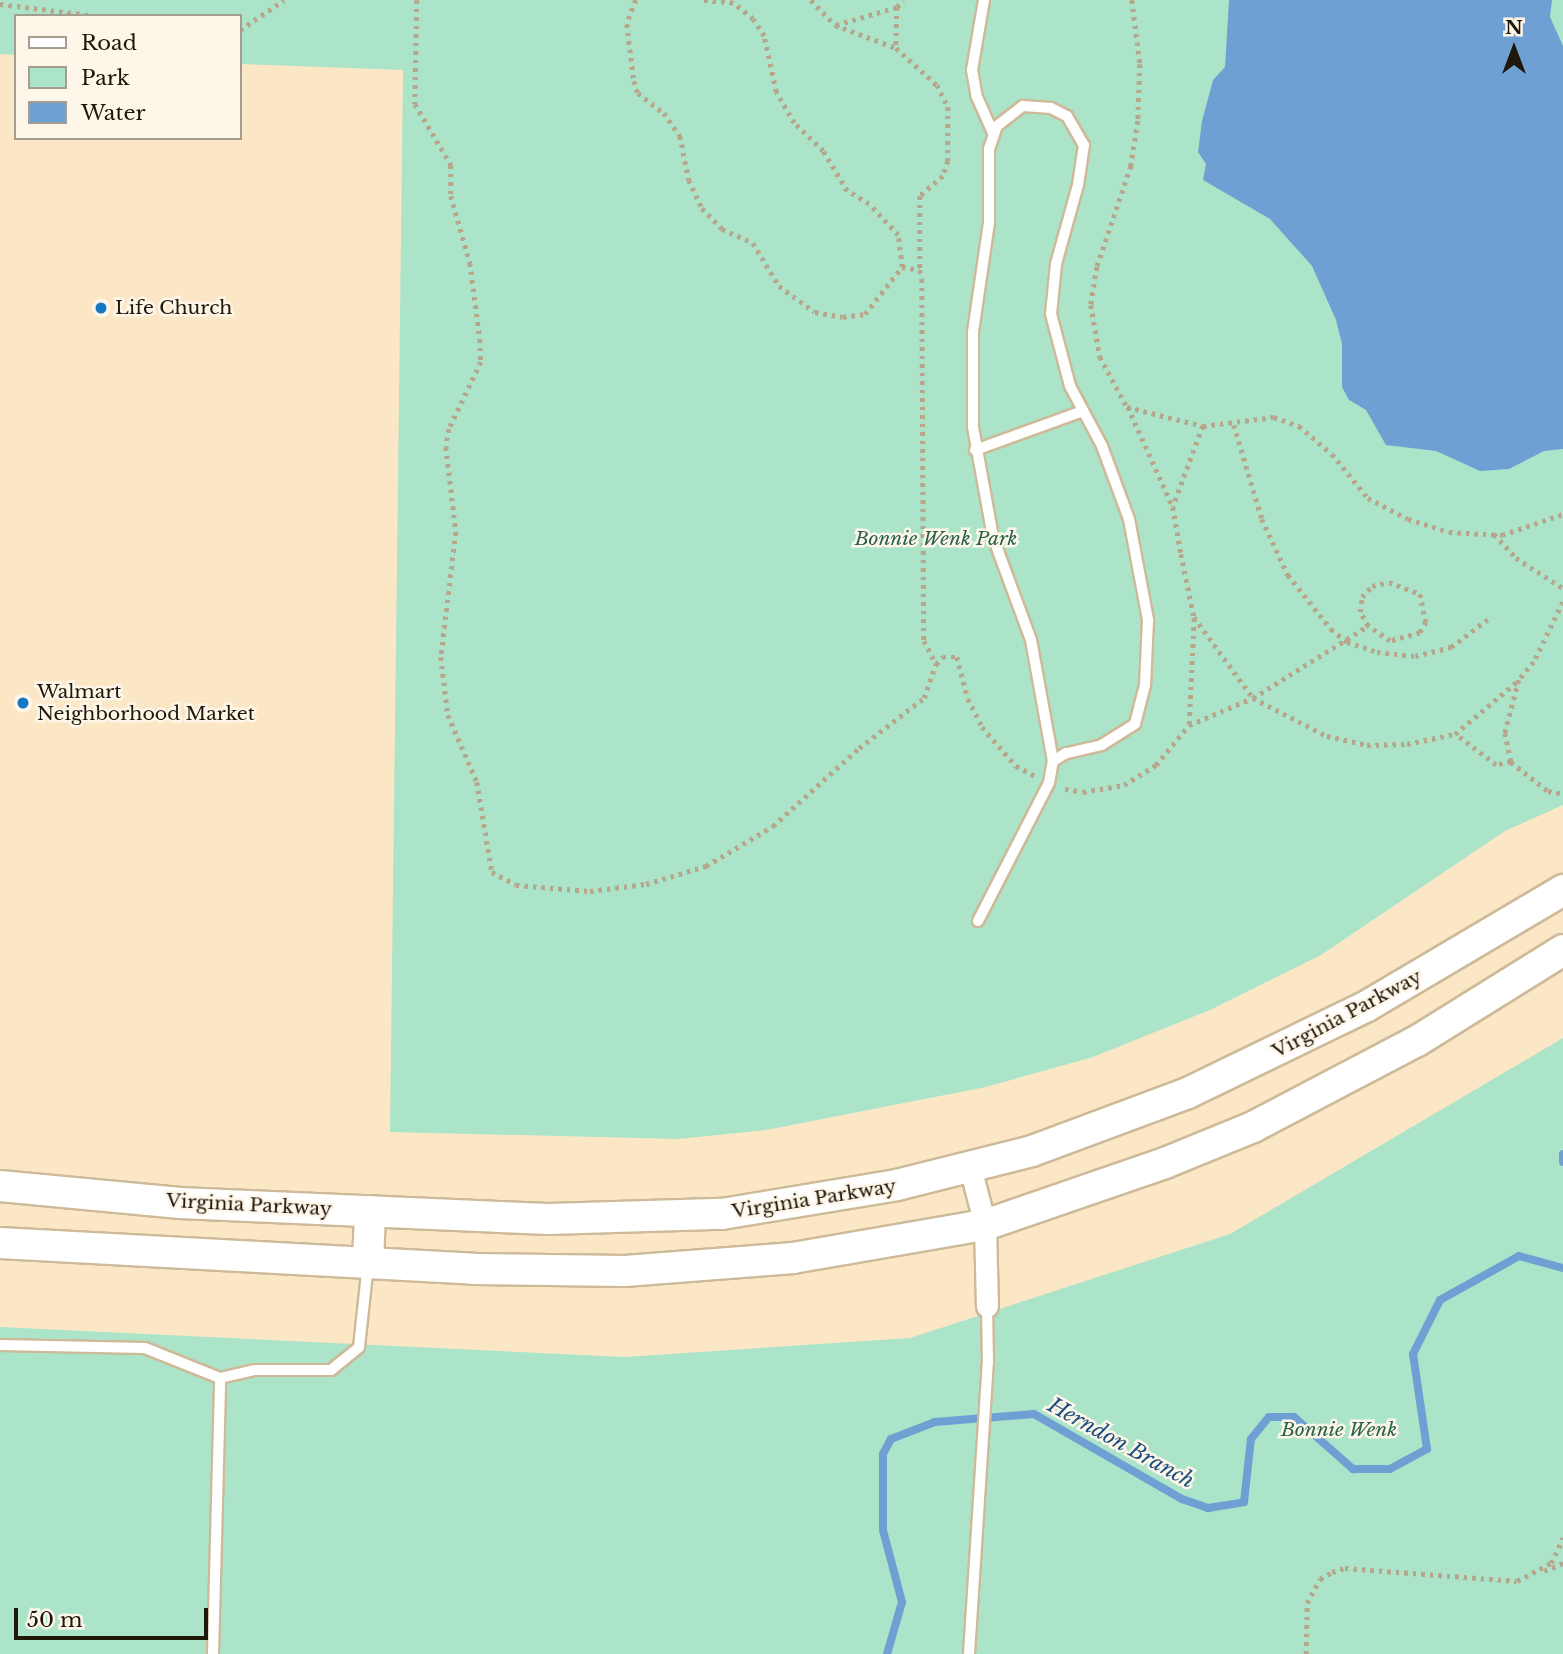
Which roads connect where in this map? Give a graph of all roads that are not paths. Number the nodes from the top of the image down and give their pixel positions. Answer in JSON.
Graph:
{"nodes":[{"id":1,"x":984,"y":0,"type":"edge"},
{"id":2,"x":993,"y":133,"type":"junction"},
{"id":3,"x":1080,"y":412,"type":"junction"},
{"id":4,"x":975,"y":450,"type":"junction"},
{"id":5,"x":1053,"y":761,"type":"junction"},
{"id":6,"x":1563,"y":890,"type":"edge"},
{"id":7,"x":978,"y":921,"type":"dead end"},
{"id":8,"x":1563,"y":950,"type":"edge"},
{"id":9,"x":970,"y":1167,"type":"junction"},
{"id":10,"x":0,"y":1186,"type":"edge"},
{"id":11,"x":370,"y":1211,"type":"junction"},
{"id":12,"x":985,"y":1226,"type":"junction"},
{"id":13,"x":0,"y":1243,"type":"edge"},
{"id":14,"x":368,"y":1264,"type":"junction"},
{"id":15,"x":987,"y":1306,"type":"joint"},
{"id":16,"x":0,"y":1345,"type":"edge"},
{"id":17,"x":220,"y":1378,"type":"junction"},
{"id":18,"x":213,"y":1654,"type":"edge"},
{"id":19,"x":969,"y":1654,"type":"edge"}],
"edges":[{"from":1,"to":2,"type":"lane"},
{"from":2,"to":3,"type":"lane"},
{"from":2,"to":4,"type":"lane"},
{"from":3,"to":4,"type":"lane"},
{"from":3,"to":5,"type":"lane"},
{"from":4,"to":5,"type":"lane"},
{"from":5,"to":7,"type":"lane"},
{"from":6,"to":9,"type":"main road","name":"Virginia Parkway"},
{"from":8,"to":12,"type":"main road"},
{"from":9,"to":11,"type":"main road","name":"Virginia Parkway"},
{"from":9,"to":12,"type":"street"},
{"from":10,"to":11,"type":"main road","name":"Virginia Parkway"},
{"from":11,"to":14,"type":"main road"},
{"from":12,"to":14,"type":"main road"},
{"from":12,"to":15,"type":"street"},
{"from":13,"to":14,"type":"main road"},
{"from":14,"to":17,"type":"lane"},
{"from":15,"to":19,"type":"lane"},
{"from":16,"to":17,"type":"lane"},
{"from":17,"to":18,"type":"lane"}]}
